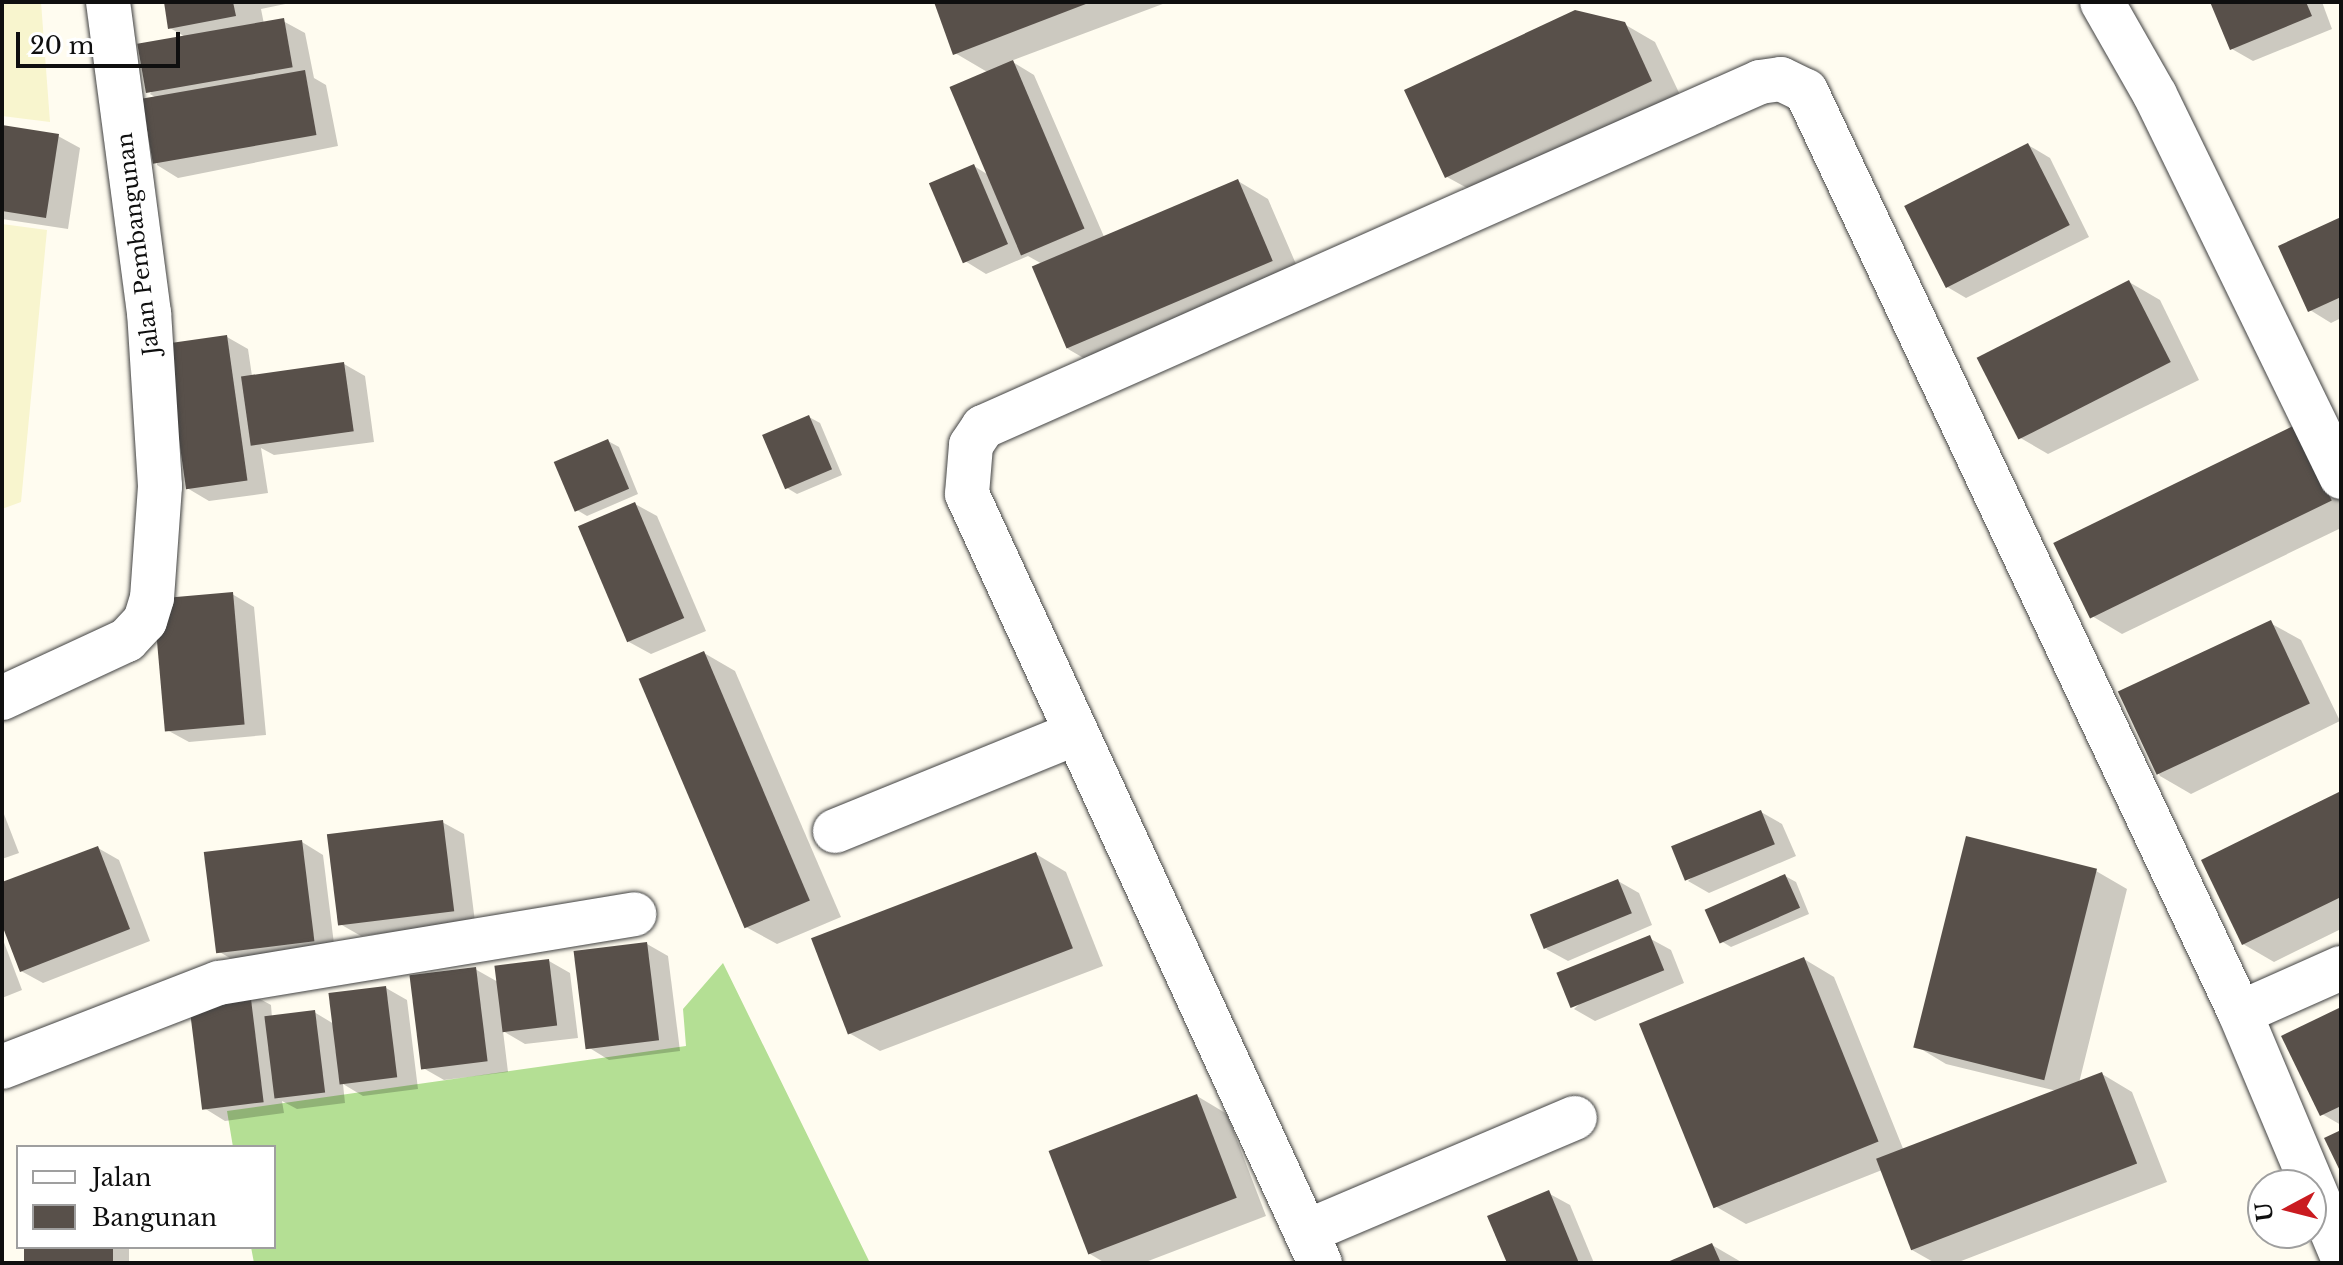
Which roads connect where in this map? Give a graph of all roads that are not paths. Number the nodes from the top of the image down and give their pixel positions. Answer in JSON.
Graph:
{"nodes":[{"id":1,"x":108,"y":2,"type":"edge"},
{"id":2,"x":2102,"y":2,"type":"edge"},
{"id":3,"x":2341,"y":477,"type":"edge"},
{"id":4,"x":2,"y":698,"type":"edge"},
{"id":5,"x":1076,"y":733,"type":"junction"},
{"id":6,"x":835,"y":831,"type":"dead end"},
{"id":7,"x":634,"y":914,"type":"dead end"},
{"id":8,"x":2341,"y":968,"type":"edge"},
{"id":9,"x":2240,"y":1013,"type":"junction"},
{"id":10,"x":2,"y":1067,"type":"edge"},
{"id":11,"x":1575,"y":1118,"type":"dead end"},
{"id":12,"x":1313,"y":1248,"type":"edge"},
{"id":13,"x":2341,"y":1253,"type":"edge"},
{"id":14,"x":2341,"y":1260,"type":"edge"},
{"id":15,"x":2334,"y":1263,"type":"edge"}],
"edges":[{"from":1,"to":4,"type":"street","name":"Jalan Pembangunan"},
{"from":2,"to":3,"type":"street"},
{"from":5,"to":6,"type":"street"},
{"from":5,"to":9,"type":"street"},
{"from":5,"to":12,"type":"street"},
{"from":7,"to":10,"type":"street"},
{"from":8,"to":9,"type":"street"},
{"from":9,"to":13,"type":"street"},
{"from":11,"to":12,"type":"street"},
{"from":14,"to":15,"type":"street"}]}
